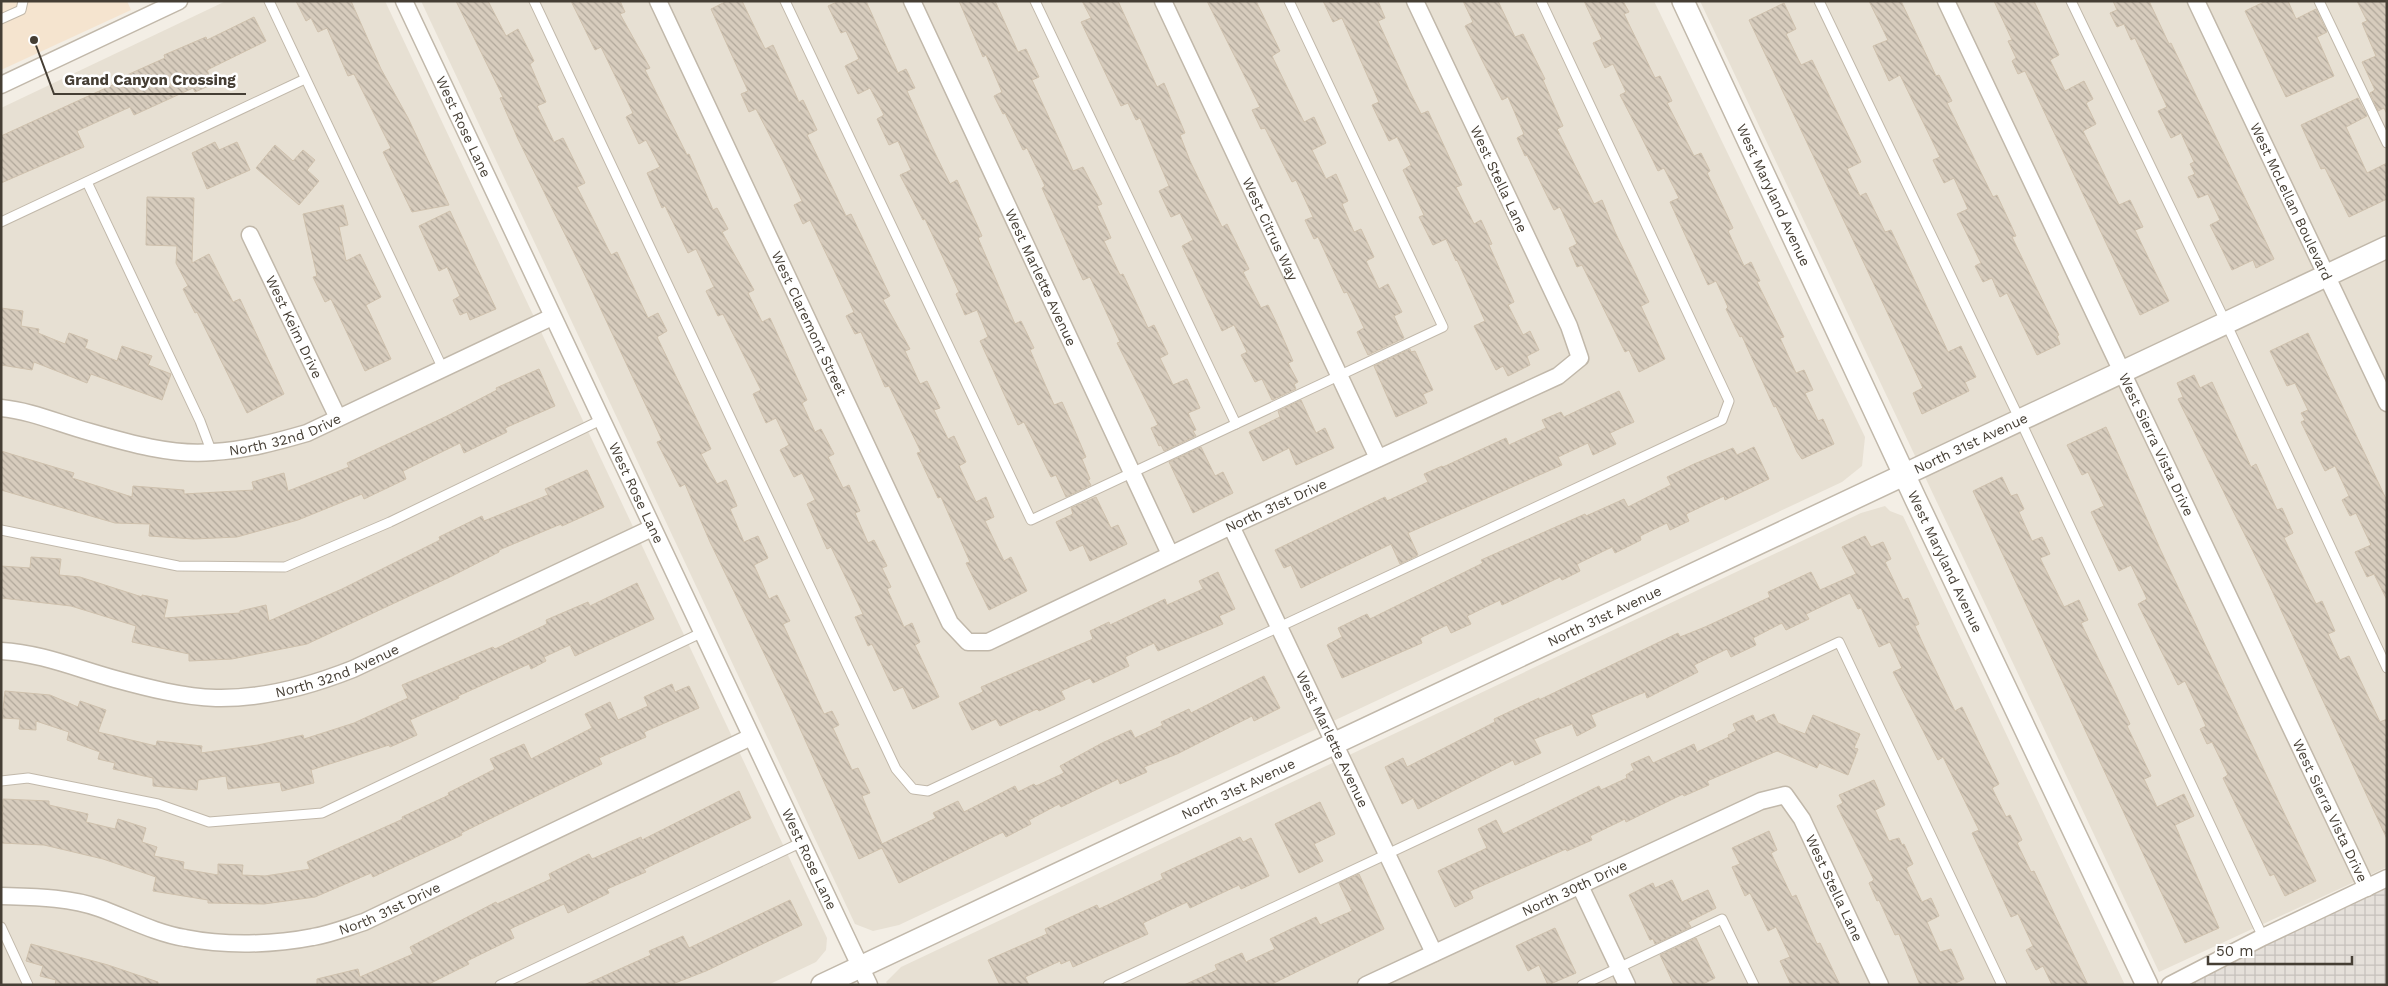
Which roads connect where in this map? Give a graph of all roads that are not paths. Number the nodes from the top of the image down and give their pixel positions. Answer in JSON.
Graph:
{"nodes":[{"id":1,"x":24,"y":1,"type":"edge"},
{"id":2,"x":178,"y":1,"type":"edge"},
{"id":3,"x":269,"y":1,"type":"edge"},
{"id":4,"x":404,"y":1,"type":"edge"},
{"id":5,"x":534,"y":1,"type":"edge"},
{"id":6,"x":658,"y":1,"type":"edge"},
{"id":7,"x":785,"y":1,"type":"edge"},
{"id":8,"x":912,"y":1,"type":"edge"},
{"id":9,"x":1035,"y":1,"type":"edge"},
{"id":10,"x":1163,"y":1,"type":"edge"},
{"id":11,"x":1289,"y":1,"type":"edge"},
{"id":12,"x":1415,"y":1,"type":"edge"},
{"id":13,"x":1541,"y":1,"type":"edge"},
{"id":14,"x":1683,"y":1,"type":"edge"},
{"id":15,"x":1819,"y":1,"type":"edge"},
{"id":16,"x":1946,"y":1,"type":"edge"},
{"id":17,"x":2070,"y":1,"type":"edge"},
{"id":18,"x":2196,"y":1,"type":"edge"},
{"id":19,"x":2320,"y":1,"type":"edge"},
{"id":20,"x":1,"y":20,"type":"edge"},
{"id":21,"x":305,"y":79,"type":"junction"},
{"id":22,"x":1,"y":85,"type":"edge"},
{"id":23,"x":2387,"y":143,"type":"edge"},
{"id":24,"x":87,"y":182,"type":"junction"},
{"id":25,"x":1,"y":222,"type":"edge"},
{"id":26,"x":250,"y":235,"type":"dead end"},
{"id":27,"x":2387,"y":247,"type":"edge"},
{"id":28,"x":2327,"y":276,"type":"junction"},
{"id":29,"x":552,"y":317,"type":"junction"},
{"id":30,"x":2226,"y":323,"type":"junction"},
{"id":31,"x":1580,"y":358,"type":"joint"},
{"id":32,"x":442,"y":369,"type":"junction"},
{"id":33,"x":2122,"y":372,"type":"junction"},
{"id":34,"x":1340,"y":376,"type":"junction"},
{"id":35,"x":2387,"y":403,"type":"edge"},
{"id":36,"x":1,"y":408,"type":"edge"},
{"id":37,"x":338,"y":418,"type":"junction"},
{"id":38,"x":601,"y":420,"type":"junction"},
{"id":39,"x":2020,"y":420,"type":"junction"},
{"id":40,"x":1236,"y":424,"type":"junction"},
{"id":41,"x":212,"y":453,"type":"junction"},
{"id":42,"x":1378,"y":458,"type":"junction"},
{"id":43,"x":1132,"y":474,"type":"junction"},
{"id":44,"x":1905,"y":474,"type":"junction"},
{"id":45,"x":1231,"y":526,"type":"junction"},
{"id":46,"x":652,"y":528,"type":"junction"},
{"id":47,"x":1,"y":530,"type":"edge"},
{"id":48,"x":1170,"y":554,"type":"junction"},
{"id":49,"x":1279,"y":627,"type":"junction"},
{"id":50,"x":702,"y":634,"type":"junction"},
{"id":51,"x":968,"y":642,"type":"joint"},
{"id":52,"x":1,"y":651,"type":"edge"},
{"id":53,"x":2387,"y":668,"type":"edge"},
{"id":54,"x":751,"y":737,"type":"junction"},
{"id":55,"x":1334,"y":743,"type":"junction"},
{"id":56,"x":1,"y":781,"type":"edge"},
{"id":57,"x":1784,"y":795,"type":"joint"},
{"id":58,"x":800,"y":843,"type":"junction"},
{"id":59,"x":1387,"y":854,"type":"junction"},
{"id":60,"x":2387,"y":878,"type":"edge"},
{"id":61,"x":1580,"y":886,"type":"junction"},
{"id":62,"x":2367,"y":888,"type":"junction"},
{"id":63,"x":1,"y":896,"type":"edge"},
{"id":64,"x":1,"y":927,"type":"edge"},
{"id":65,"x":2263,"y":937,"type":"junction"},
{"id":66,"x":1434,"y":953,"type":"junction"},
{"id":67,"x":1619,"y":968,"type":"junction"},
{"id":68,"x":865,"y":976,"type":"edge"},
{"id":69,"x":1374,"y":983,"type":"edge"},
{"id":70,"x":28,"y":985,"type":"edge"},
{"id":71,"x":500,"y":985,"type":"edge"},
{"id":72,"x":822,"y":985,"type":"edge"},
{"id":73,"x":1108,"y":985,"type":"edge"},
{"id":74,"x":1582,"y":985,"type":"edge"},
{"id":75,"x":1627,"y":985,"type":"edge"},
{"id":76,"x":1754,"y":985,"type":"edge"},
{"id":77,"x":1880,"y":985,"type":"edge"},
{"id":78,"x":2002,"y":985,"type":"edge"},
{"id":79,"x":2148,"y":985,"type":"edge"},
{"id":80,"x":2170,"y":985,"type":"edge"}],
"edges":[{"from":1,"to":20,"type":"lane"},
{"from":2,"to":22,"type":"street"},
{"from":3,"to":21,"type":"lane"},
{"from":4,"to":29,"type":"street","name":"West Rose Lane"},
{"from":5,"to":49,"type":"lane"},
{"from":6,"to":51,"type":"street","name":"West Claremont Street"},
{"from":7,"to":43,"type":"lane"},
{"from":8,"to":43,"type":"street","name":"West Marlette Avenue"},
{"from":9,"to":40,"type":"lane"},
{"from":10,"to":34,"type":"street","name":"West Citrus Way"},
{"from":11,"to":34,"type":"lane"},
{"from":12,"to":31,"type":"street","name":"West Stella Lane"},
{"from":13,"to":49,"type":"lane"},
{"from":14,"to":44,"type":"street","name":"West Maryland Avenue"},
{"from":15,"to":39,"type":"lane"},
{"from":16,"to":33,"type":"street","name":"West Sierra Vista Drive"},
{"from":17,"to":30,"type":"lane"},
{"from":18,"to":28,"type":"street","name":"West McLellan Boulevard"},
{"from":19,"to":23,"type":"lane"},
{"from":21,"to":24,"type":"lane"},
{"from":21,"to":32,"type":"lane"},
{"from":24,"to":25,"type":"lane"},
{"from":24,"to":41,"type":"lane"},
{"from":26,"to":37,"type":"street","name":"West Keim Drive"},
{"from":27,"to":28,"type":"street","name":"North 31st Avenue"},
{"from":28,"to":30,"type":"street","name":"North 31st Avenue"},
{"from":28,"to":35,"type":"street","name":"West McLellan Boulevard"},
{"from":29,"to":32,"type":"street","name":"North 32nd Drive"},
{"from":29,"to":38,"type":"street","name":"West Rose Lane"},
{"from":30,"to":33,"type":"street","name":"North 31st Avenue"},
{"from":30,"to":53,"type":"lane"},
{"from":31,"to":42,"type":"street","name":"North 31st Drive"},
{"from":32,"to":37,"type":"street","name":"North 32nd Drive"},
{"from":33,"to":39,"type":"street","name":"North 31st Avenue"},
{"from":33,"to":62,"type":"street","name":"West Sierra Vista Drive"},
{"from":34,"to":40,"type":"lane"},
{"from":34,"to":42,"type":"street","name":"West Citrus Way"},
{"from":36,"to":41,"type":"street","name":"North 32nd Drive"},
{"from":37,"to":41,"type":"street","name":"North 32nd Drive"},
{"from":38,"to":46,"type":"street","name":"West Rose Lane"},
{"from":38,"to":47,"type":"lane"},
{"from":39,"to":44,"type":"street","name":"North 31st Avenue"},
{"from":39,"to":65,"type":"lane"},
{"from":40,"to":43,"type":"lane"},
{"from":42,"to":45,"type":"street","name":"North 31st Drive"},
{"from":43,"to":48,"type":"street","name":"West Marlette Avenue"},
{"from":44,"to":55,"type":"street","name":"North 31st Avenue"},
{"from":44,"to":79,"type":"street","name":"West Maryland Avenue"},
{"from":45,"to":48,"type":"street","name":"North 31st Drive"},
{"from":45,"to":49,"type":"street","name":"West Marlette Avenue"},
{"from":46,"to":50,"type":"street","name":"West Rose Lane"},
{"from":46,"to":52,"type":"street","name":"North 32nd Avenue"},
{"from":48,"to":51,"type":"street","name":"North 31st Drive"},
{"from":49,"to":55,"type":"street","name":"West Marlette Avenue"},
{"from":50,"to":54,"type":"street","name":"West Rose Lane"},
{"from":50,"to":56,"type":"lane"},
{"from":54,"to":58,"type":"street","name":"West Rose Lane"},
{"from":54,"to":63,"type":"street","name":"North 31st Drive"},
{"from":55,"to":59,"type":"street","name":"West Marlette Avenue"},
{"from":55,"to":68,"type":"street","name":"North 31st Avenue"},
{"from":57,"to":61,"type":"street","name":"North 30th Drive"},
{"from":57,"to":77,"type":"street","name":"West Stella Lane"},
{"from":58,"to":68,"type":"street","name":"West Rose Lane"},
{"from":58,"to":71,"type":"lane"},
{"from":59,"to":66,"type":"street","name":"West Marlette Avenue"},
{"from":59,"to":73,"type":"lane"},
{"from":59,"to":78,"type":"lane"},
{"from":60,"to":62,"type":"street"},
{"from":61,"to":66,"type":"street","name":"North 30th Drive"},
{"from":61,"to":67,"type":"street"},
{"from":62,"to":65,"type":"street"},
{"from":64,"to":70,"type":"lane"},
{"from":65,"to":80,"type":"street"},
{"from":66,"to":69,"type":"street","name":"North 30th Drive"},
{"from":67,"to":74,"type":"lane"},
{"from":67,"to":75,"type":"street"},
{"from":67,"to":76,"type":"lane"},
{"from":68,"to":72,"type":"street","name":"North 31st Avenue"}]}
